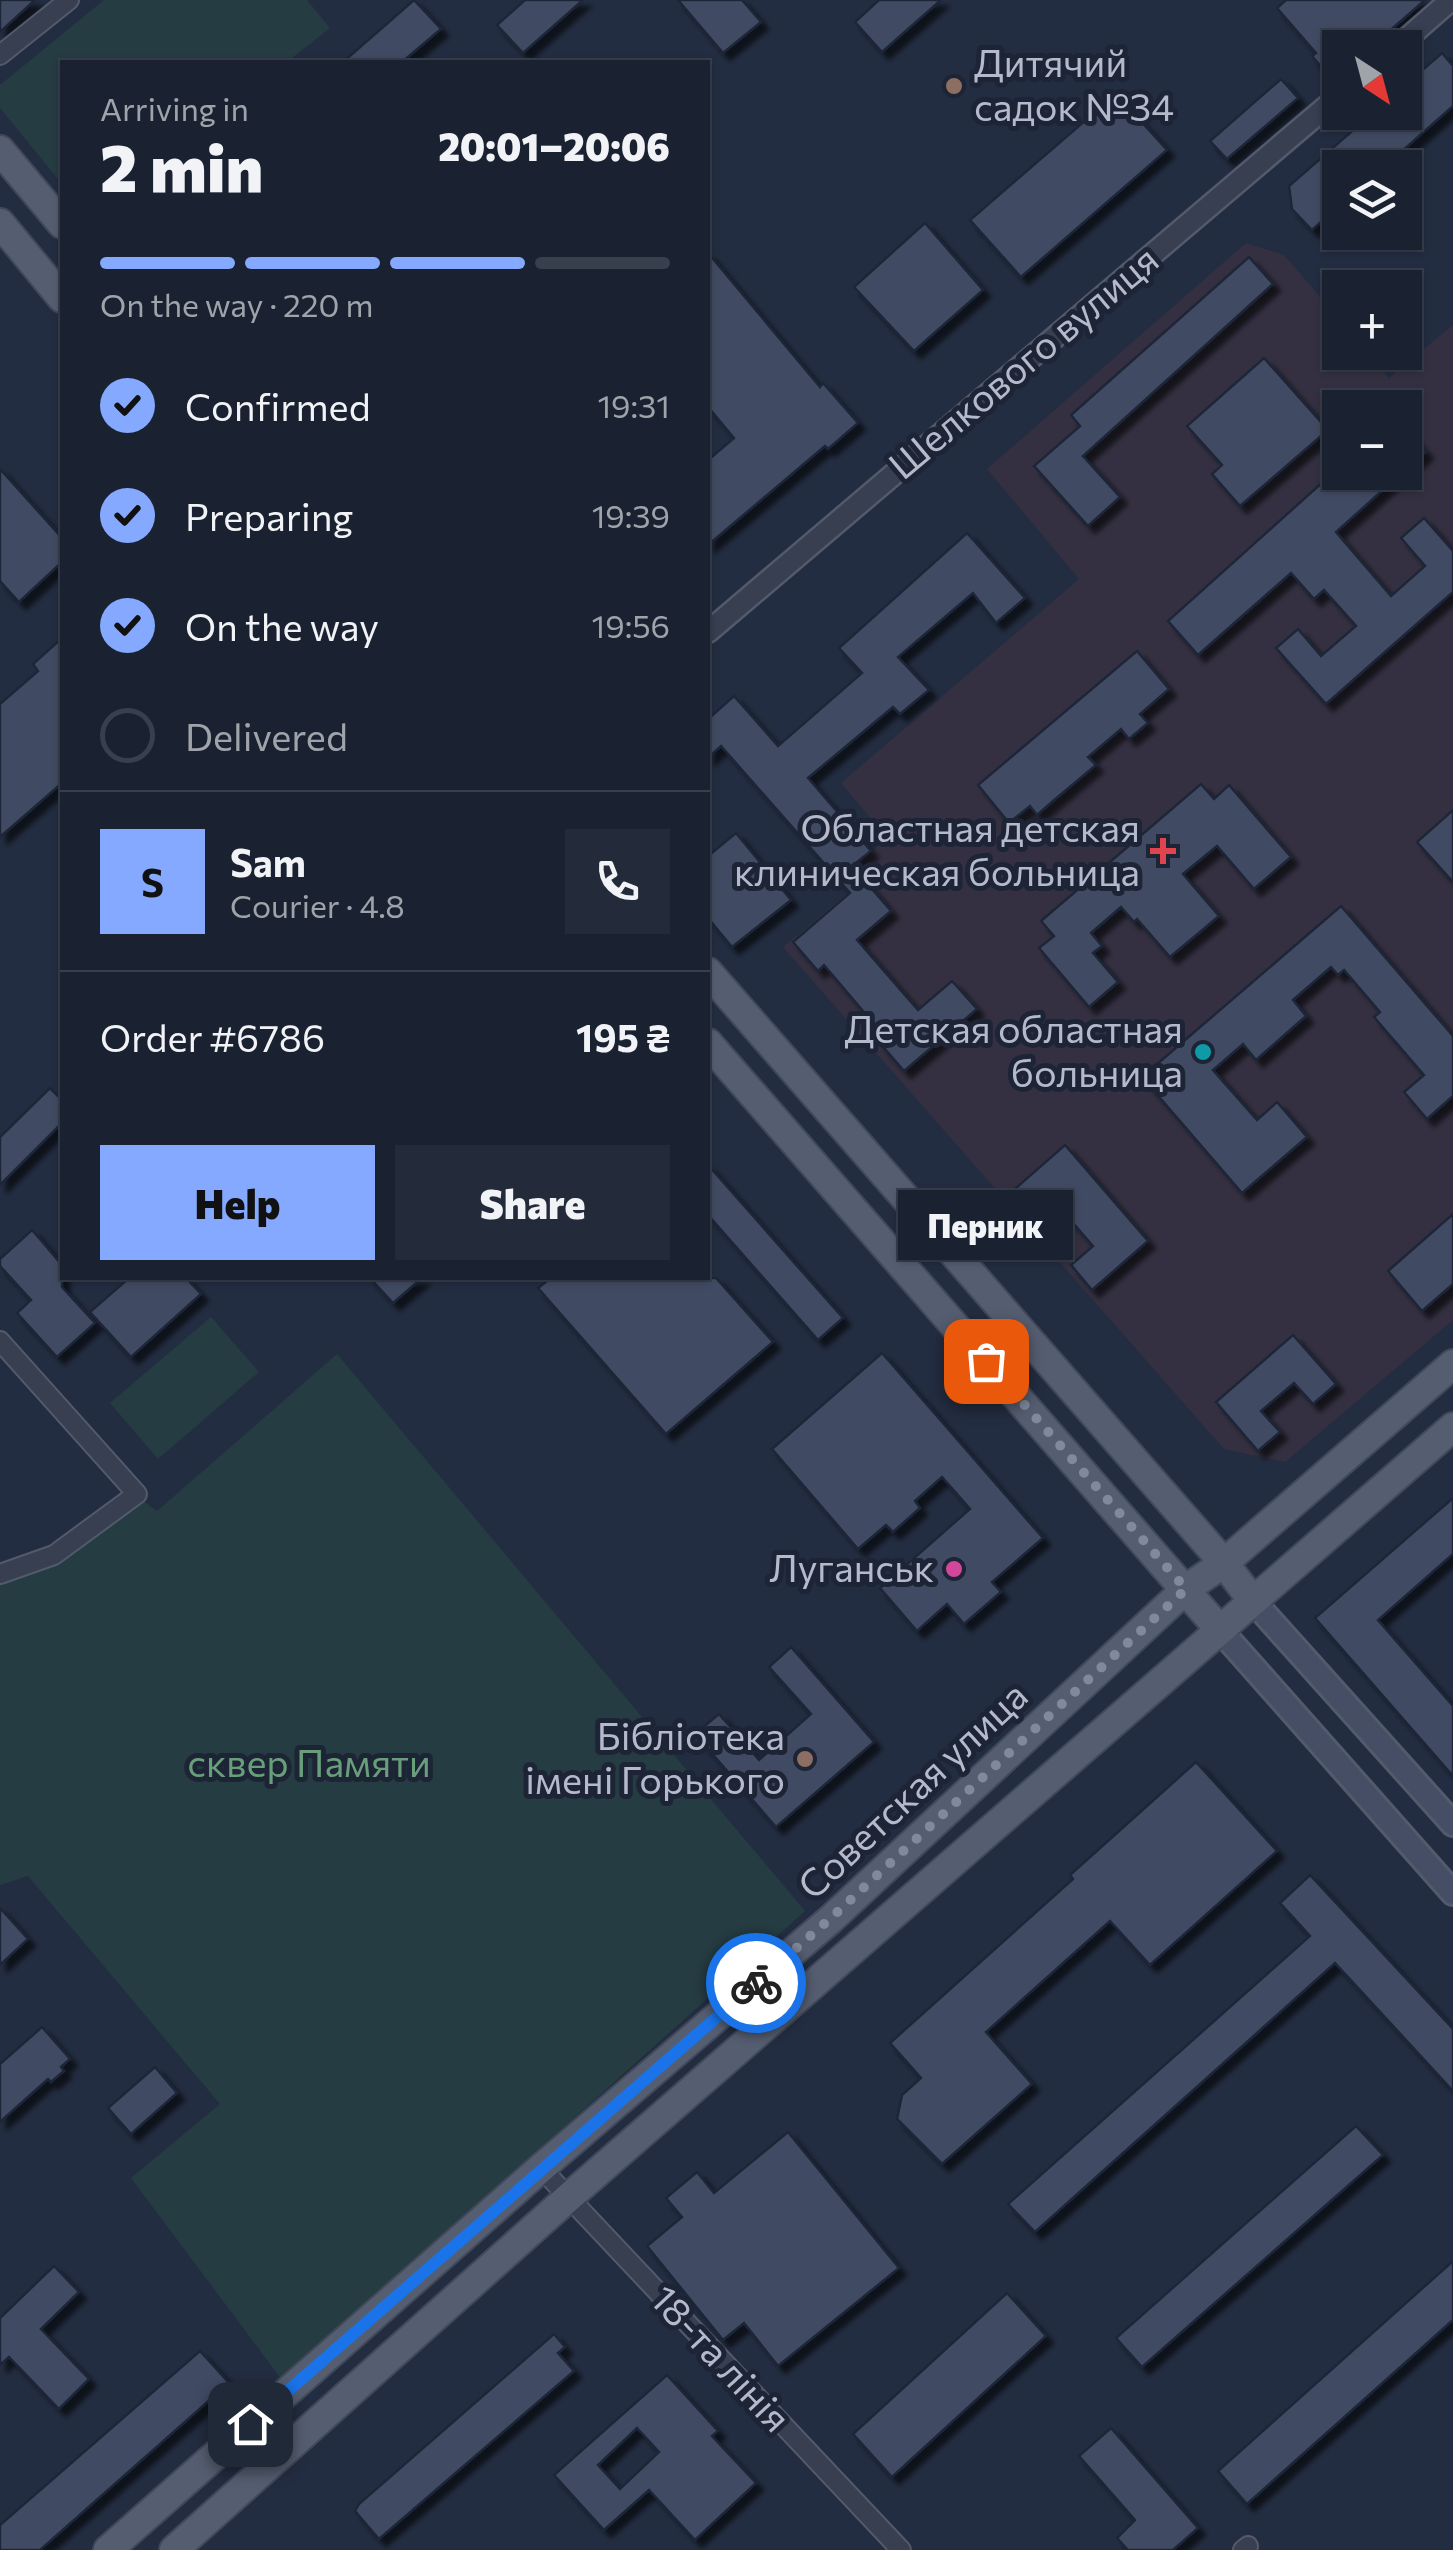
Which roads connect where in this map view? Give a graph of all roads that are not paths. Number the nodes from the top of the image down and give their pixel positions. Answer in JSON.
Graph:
{"nodes":[{"id":1,"x":69,"y":0,"type":"edge"},
{"id":2,"x":1451,"y":0,"type":"edge"},
{"id":3,"x":1417,"y":30,"type":"edge"},
{"id":4,"x":0,"y":55,"type":"edge"},
{"id":5,"x":1322,"y":110,"type":"edge"},
{"id":6,"x":0,"y":150,"type":"edge"},
{"id":7,"x":60,"y":222,"type":"edge"},
{"id":8,"x":0,"y":223,"type":"edge"},
{"id":9,"x":60,"y":296,"type":"edge"},
{"id":10,"x":710,"y":630,"type":"edge"},
{"id":11,"x":710,"y":974,"type":"edge"},
{"id":12,"x":710,"y":1045,"type":"edge"},
{"id":13,"x":0,"y":1340,"type":"edge"},
{"id":14,"x":1453,"y":1364,"type":"edge"},
{"id":15,"x":1453,"y":1427,"type":"edge"},
{"id":16,"x":1224,"y":1563,"type":"junction"},
{"id":17,"x":0,"y":1574,"type":"edge"},
{"id":18,"x":1186,"y":1589,"type":"junction"},
{"id":19,"x":1254,"y":1602,"type":"junction"},
{"id":20,"x":1220,"y":1630,"type":"junction"},
{"id":21,"x":1453,"y":1824,"type":"edge"},
{"id":22,"x":1453,"y":1893,"type":"edge"},
{"id":23,"x":541,"y":2168,"type":"junction"},
{"id":24,"x":568,"y":2197,"type":"junction"},
{"id":25,"x":108,"y":2550,"type":"edge"},
{"id":26,"x":174,"y":2550,"type":"edge"},
{"id":27,"x":900,"y":2550,"type":"edge"}],
"edges":[{"from":1,"to":4,"type":"street"},
{"from":2,"to":3,"type":"street"},
{"from":5,"to":10,"type":"street","name":"Шелкового вулиця"},
{"from":6,"to":7,"type":"main road"},
{"from":8,"to":9,"type":"main road"},
{"from":11,"to":16,"type":"main road"},
{"from":12,"to":18,"type":"main road"},
{"from":13,"to":17,"type":"street"},
{"from":14,"to":16,"type":"main road","name":"Советская улица"},
{"from":15,"to":19,"type":"main road"},
{"from":16,"to":18,"type":"main road","name":"Советская улица"},
{"from":16,"to":19,"type":"main road"},
{"from":18,"to":20,"type":"main road"},
{"from":18,"to":23,"type":"main road","name":"Советская улица"},
{"from":19,"to":20,"type":"main road"},
{"from":19,"to":21,"type":"main road"},
{"from":20,"to":22,"type":"main road"},
{"from":20,"to":24,"type":"main road"},
{"from":23,"to":24,"type":"street","name":"18-та лінія"},
{"from":23,"to":25,"type":"main road","name":"Советская улица"},
{"from":24,"to":26,"type":"main road"},
{"from":24,"to":27,"type":"street","name":"18-та лінія"}]}
